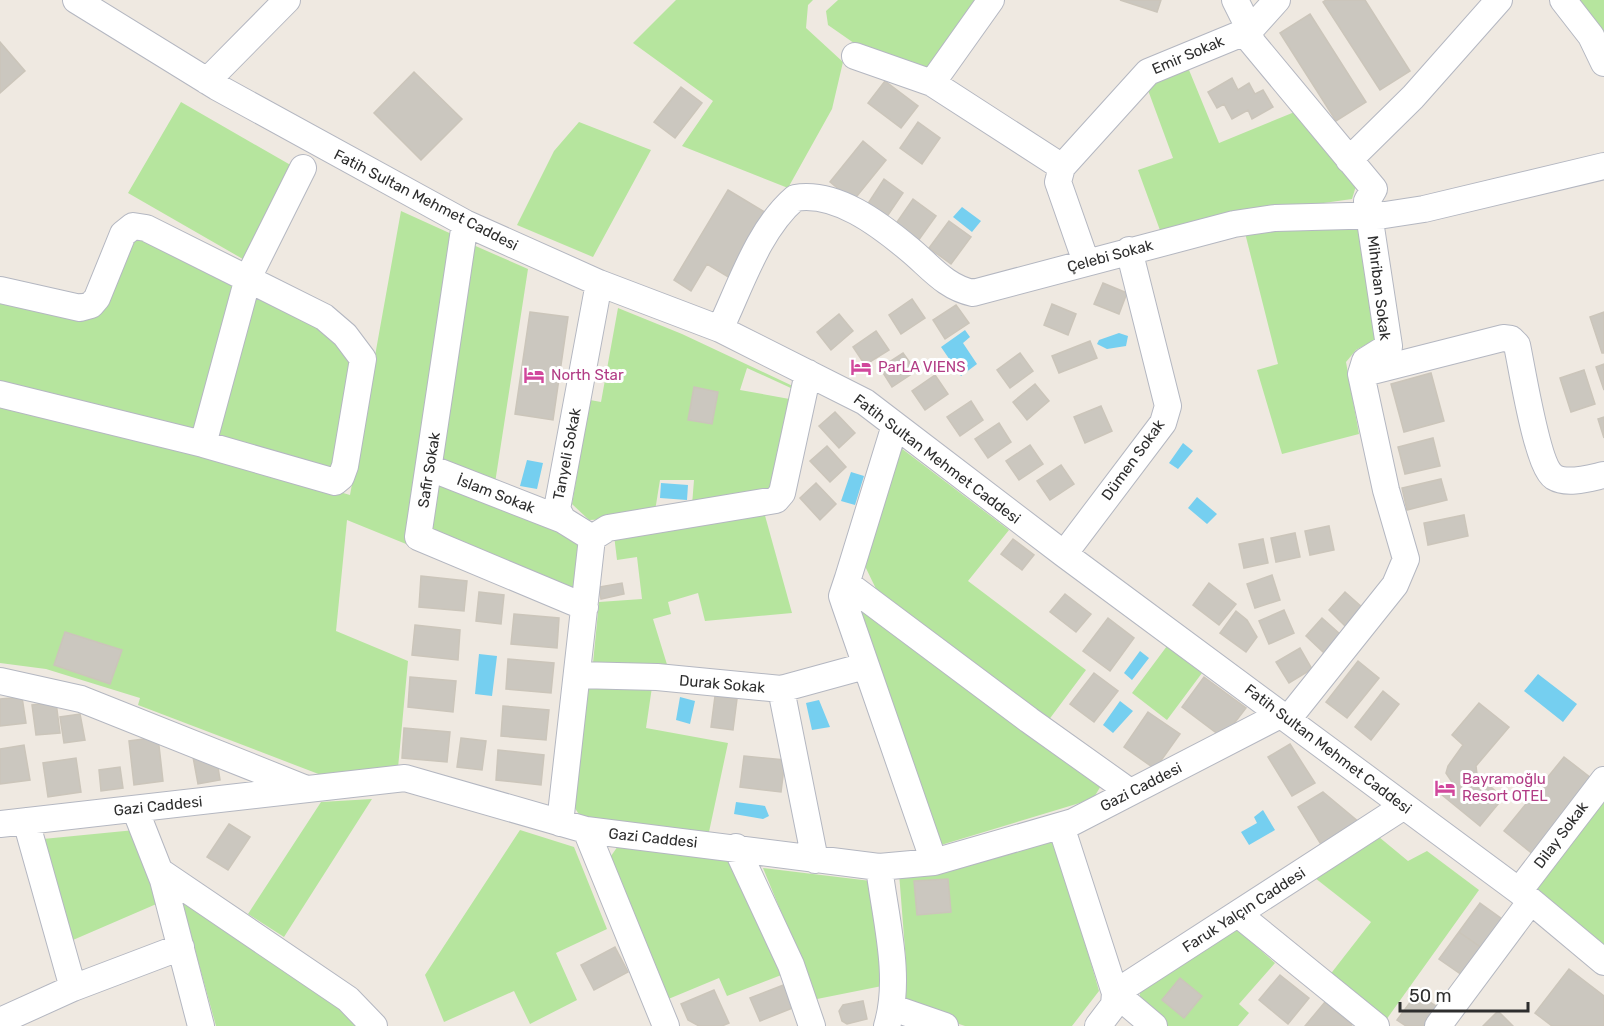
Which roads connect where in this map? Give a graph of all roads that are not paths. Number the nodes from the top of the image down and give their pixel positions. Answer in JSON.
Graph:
{"nodes":[{"id":1,"x":76,"y":0,"type":"edge"},
{"id":2,"x":287,"y":0,"type":"edge"},
{"id":3,"x":991,"y":0,"type":"edge"},
{"id":4,"x":1235,"y":0,"type":"edge"},
{"id":5,"x":1277,"y":0,"type":"edge"},
{"id":6,"x":1499,"y":0,"type":"edge"},
{"id":7,"x":1563,"y":0,"type":"edge"},
{"id":8,"x":1250,"y":30,"type":"junction"},
{"id":9,"x":855,"y":56,"type":"dead end"},
{"id":10,"x":1604,"y":63,"type":"edge"},
{"id":11,"x":207,"y":81,"type":"junction"},
{"id":12,"x":932,"y":83,"type":"junction"},
{"id":13,"x":1349,"y":160,"type":"junction"},
{"id":14,"x":1604,"y":166,"type":"edge"},
{"id":15,"x":1062,"y":167,"type":"junction"},
{"id":16,"x":303,"y":168,"type":"dead end"},
{"id":17,"x":1369,"y":215,"type":"junction"},
{"id":18,"x":465,"y":223,"type":"junction"},
{"id":19,"x":1129,"y":250,"type":"junction"},
{"id":20,"x":1086,"y":262,"type":"junction"},
{"id":21,"x":248,"y":278,"type":"junction"},
{"id":22,"x":599,"y":283,"type":"junction"},
{"id":23,"x":0,"y":290,"type":"edge"},
{"id":24,"x":720,"y":329,"type":"junction"},
{"id":25,"x":808,"y":373,"type":"junction"},
{"id":26,"x":1361,"y":374,"type":"junction"},
{"id":27,"x":0,"y":394,"type":"edge"},
{"id":28,"x":895,"y":425,"type":"junction"},
{"id":29,"x":203,"y":444,"type":"junction"},
{"id":30,"x":430,"y":468,"type":"junction"},
{"id":31,"x":1604,"y":475,"type":"edge"},
{"id":32,"x":563,"y":520,"type":"junction"},
{"id":33,"x":592,"y":538,"type":"junction"},
{"id":34,"x":1064,"y":554,"type":"junction"},
{"id":35,"x":848,"y":578,"type":"junction"},
{"id":36,"x":585,"y":607,"type":"junction"},
{"id":37,"x":865,"y":666,"type":"junction"},
{"id":38,"x":577,"y":675,"type":"junction"},
{"id":39,"x":0,"y":681,"type":"edge"},
{"id":40,"x":781,"y":689,"type":"junction"},
{"id":41,"x":1285,"y":717,"type":"junction"},
{"id":42,"x":1604,"y":780,"type":"edge"},
{"id":43,"x":307,"y":789,"type":"junction"},
{"id":44,"x":1130,"y":792,"type":"junction"},
{"id":45,"x":1404,"y":806,"type":"junction"},
{"id":46,"x":135,"y":809,"type":"junction"},
{"id":47,"x":26,"y":821,"type":"junction"},
{"id":48,"x":560,"y":823,"type":"junction"},
{"id":49,"x":0,"y":824,"type":"edge"},
{"id":50,"x":1061,"y":826,"type":"junction"},
{"id":51,"x":586,"y":830,"type":"junction"},
{"id":52,"x":736,"y":848,"type":"junction"},
{"id":53,"x":814,"y":860,"type":"junction"},
{"id":54,"x":934,"y":862,"type":"junction"},
{"id":55,"x":879,"y":867,"type":"junction"},
{"id":56,"x":161,"y":872,"type":"junction"},
{"id":57,"x":1525,"y":896,"type":"junction"},
{"id":58,"x":1238,"y":914,"type":"junction"},
{"id":59,"x":181,"y":947,"type":"junction"},
{"id":60,"x":1604,"y":963,"type":"edge"},
{"id":61,"x":73,"y":988,"type":"junction"},
{"id":62,"x":1115,"y":993,"type":"junction"},
{"id":63,"x":890,"y":1017,"type":"edge"},
{"id":64,"x":0,"y":1021,"type":"edge"},
{"id":65,"x":201,"y":1026,"type":"edge"},
{"id":66,"x":374,"y":1026,"type":"edge"},
{"id":67,"x":666,"y":1026,"type":"edge"},
{"id":68,"x":812,"y":1026,"type":"edge"},
{"id":69,"x":945,"y":1026,"type":"edge"},
{"id":70,"x":1098,"y":1026,"type":"edge"},
{"id":71,"x":1154,"y":1026,"type":"edge"},
{"id":72,"x":1376,"y":1026,"type":"edge"},
{"id":73,"x":1438,"y":1026,"type":"edge"}],
"edges":[{"from":1,"to":11,"type":"street","name":"Fatih Sultan Mehmet Caddesi"},
{"from":2,"to":11,"type":"street"},
{"from":3,"to":12,"type":"street"},
{"from":4,"to":8,"type":"street"},
{"from":5,"to":8,"type":"street"},
{"from":6,"to":13,"type":"street"},
{"from":7,"to":10,"type":"street"},
{"from":8,"to":13,"type":"street","name":"Mihriban Sokak"},
{"from":8,"to":15,"type":"street","name":"Emir Sokak"},
{"from":9,"to":12,"type":"street"},
{"from":11,"to":18,"type":"street","name":"Fatih Sultan Mehmet Caddesi"},
{"from":12,"to":15,"type":"street"},
{"from":13,"to":17,"type":"street","name":"Mihriban Sokak"},
{"from":14,"to":17,"type":"street","name":"Çelebi Sokak"},
{"from":15,"to":20,"type":"street"},
{"from":16,"to":21,"type":"street"},
{"from":17,"to":19,"type":"street","name":"Çelebi Sokak"},
{"from":17,"to":26,"type":"street","name":"Mihriban Sokak"},
{"from":18,"to":22,"type":"street","name":"Fatih Sultan Mehmet Caddesi"},
{"from":18,"to":30,"type":"street","name":"Safir Sokak"},
{"from":19,"to":20,"type":"street","name":"Çelebi Sokak"},
{"from":19,"to":34,"type":"street","name":"Dümen Sokak"},
{"from":20,"to":24,"type":"street","name":"Çelebi Sokak"},
{"from":21,"to":23,"type":"street"},
{"from":21,"to":29,"type":"street"},
{"from":21,"to":29,"type":"street"},
{"from":22,"to":24,"type":"street","name":"Fatih Sultan Mehmet Caddesi"},
{"from":22,"to":32,"type":"street","name":"Tanyeli Sokak"},
{"from":24,"to":25,"type":"street","name":"Fatih Sultan Mehmet Caddesi"},
{"from":25,"to":28,"type":"street","name":"Fatih Sultan Mehmet Caddesi"},
{"from":25,"to":33,"type":"street"},
{"from":26,"to":31,"type":"street"},
{"from":26,"to":41,"type":"street"},
{"from":27,"to":29,"type":"street"},
{"from":28,"to":34,"type":"street","name":"Fatih Sultan Mehmet Caddesi"},
{"from":28,"to":35,"type":"street"},
{"from":30,"to":32,"type":"street","name":"İslam Sokak"},
{"from":30,"to":36,"type":"street","name":"Safir Sokak"},
{"from":32,"to":33,"type":"street","name":"Tanyeli Sokak"},
{"from":33,"to":36,"type":"street"},
{"from":34,"to":41,"type":"street","name":"Fatih Sultan Mehmet Caddesi"},
{"from":35,"to":37,"type":"street"},
{"from":35,"to":44,"type":"street"},
{"from":36,"to":38,"type":"street"},
{"from":37,"to":40,"type":"street","name":"Durak Sokak"},
{"from":37,"to":54,"type":"street"},
{"from":38,"to":40,"type":"street","name":"Durak Sokak"},
{"from":38,"to":48,"type":"street"},
{"from":39,"to":43,"type":"street"},
{"from":40,"to":53,"type":"street"},
{"from":41,"to":44,"type":"street","name":"Gazi Caddesi"},
{"from":41,"to":45,"type":"street","name":"Fatih Sultan Mehmet Caddesi"},
{"from":42,"to":57,"type":"street","name":"Dilay Sokak"},
{"from":43,"to":46,"type":"street","name":"Gazi Caddesi"},
{"from":43,"to":48,"type":"street","name":"Gazi Caddesi"},
{"from":44,"to":50,"type":"street","name":"Gazi Caddesi"},
{"from":45,"to":57,"type":"street","name":"Fatih Sultan Mehmet Caddesi"},
{"from":45,"to":58,"type":"street","name":"Faruk Yalçın Caddesi"},
{"from":46,"to":47,"type":"street","name":"Gazi Caddesi"},
{"from":46,"to":56,"type":"street"},
{"from":47,"to":49,"type":"street","name":"Gazi Caddesi"},
{"from":47,"to":61,"type":"street"},
{"from":48,"to":51,"type":"street","name":"Gazi Caddesi"},
{"from":50,"to":54,"type":"street","name":"Gazi Caddesi"},
{"from":50,"to":62,"type":"street"},
{"from":51,"to":52,"type":"street","name":"Gazi Caddesi"},
{"from":51,"to":67,"type":"street"},
{"from":52,"to":53,"type":"street","name":"Gazi Caddesi"},
{"from":52,"to":68,"type":"street"},
{"from":53,"to":55,"type":"street","name":"Gazi Caddesi"},
{"from":54,"to":55,"type":"street","name":"Gazi Caddesi"},
{"from":55,"to":63,"type":"street"},
{"from":56,"to":59,"type":"street"},
{"from":56,"to":66,"type":"street"},
{"from":57,"to":60,"type":"street","name":"Fatih Sultan Mehmet Caddesi"},
{"from":57,"to":73,"type":"street","name":"Dilay Sokak"},
{"from":58,"to":62,"type":"street","name":"Faruk Yalçın Caddesi"},
{"from":58,"to":72,"type":"street"},
{"from":59,"to":61,"type":"street"},
{"from":59,"to":65,"type":"street"},
{"from":61,"to":64,"type":"street"},
{"from":62,"to":70,"type":"street"},
{"from":62,"to":71,"type":"street"},
{"from":63,"to":69,"type":"street"}]}
